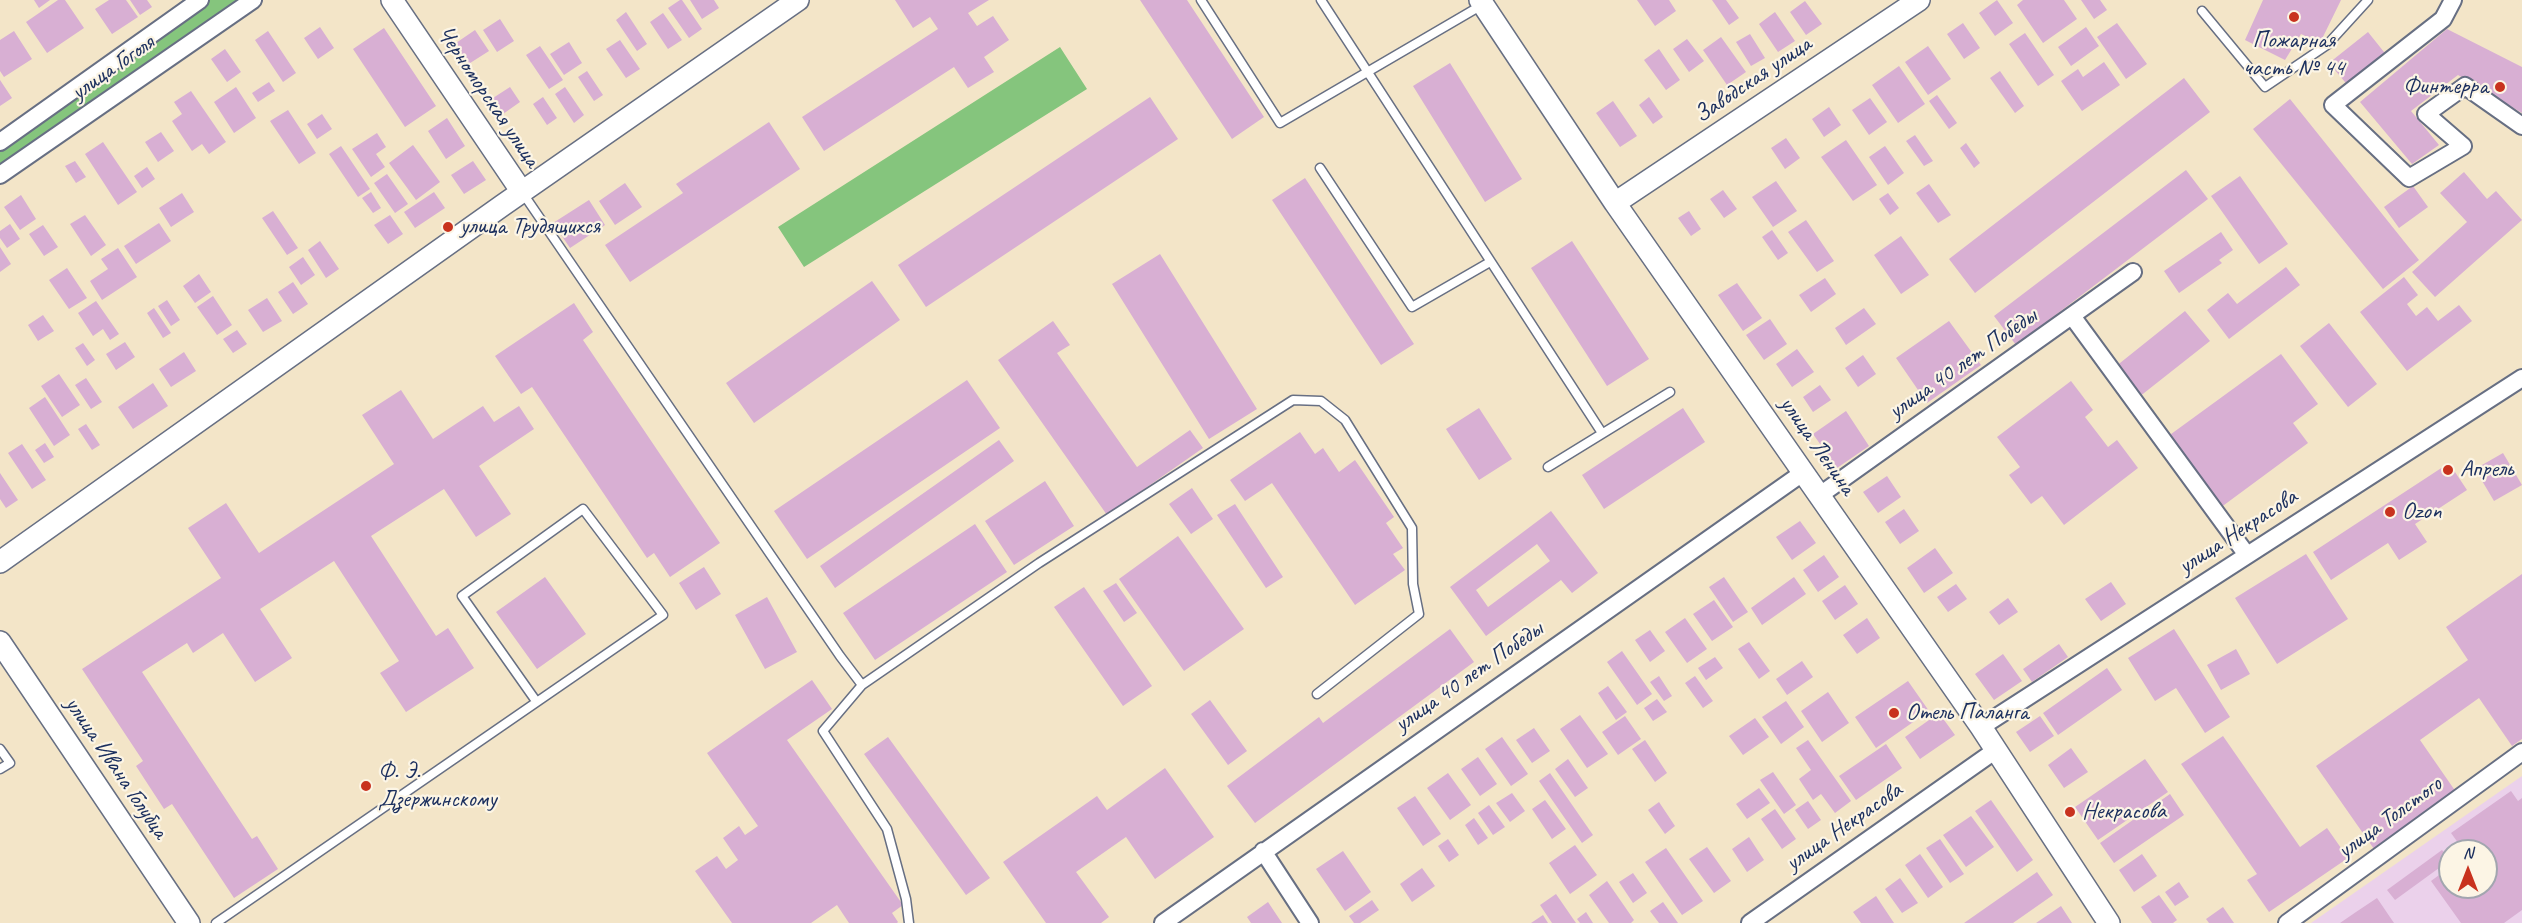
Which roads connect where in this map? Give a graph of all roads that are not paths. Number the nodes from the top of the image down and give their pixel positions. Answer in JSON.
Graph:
{"nodes":[{"id":1,"x":200,"y":0,"type":"edge"},
{"id":2,"x":253,"y":0,"type":"edge"},
{"id":3,"x":392,"y":0,"type":"edge"},
{"id":4,"x":798,"y":0,"type":"edge"},
{"id":5,"x":1201,"y":0,"type":"edge"},
{"id":6,"x":1321,"y":0,"type":"edge"},
{"id":7,"x":1919,"y":0,"type":"edge"},
{"id":8,"x":2368,"y":0,"type":"edge"},
{"id":9,"x":2453,"y":0,"type":"edge"},
{"id":10,"x":1481,"y":2,"type":"edge"},
{"id":11,"x":2202,"y":11,"type":"dead end"},
{"id":12,"x":1368,"y":72,"type":"junction"},
{"id":13,"x":2522,"y":126,"type":"edge"},
{"id":14,"x":0,"y":142,"type":"edge"},
{"id":15,"x":1320,"y":168,"type":"dead end"},
{"id":16,"x":0,"y":175,"type":"edge"},
{"id":17,"x":522,"y":192,"type":"junction"},
{"id":18,"x":1615,"y":203,"type":"junction"},
{"id":19,"x":1490,"y":262,"type":"junction"},
{"id":20,"x":2133,"y":272,"type":"dead end"},
{"id":21,"x":2072,"y":316,"type":"junction"},
{"id":22,"x":2522,"y":378,"type":"edge"},
{"id":23,"x":1670,"y":392,"type":"dead end"},
{"id":24,"x":1602,"y":434,"type":"junction"},
{"id":25,"x":1548,"y":467,"type":"dead end"},
{"id":26,"x":1804,"y":472,"type":"junction"},
{"id":27,"x":1820,"y":495,"type":"junction"},
{"id":28,"x":2247,"y":555,"type":"junction"},
{"id":29,"x":0,"y":562,"type":"edge"},
{"id":30,"x":0,"y":642,"type":"edge"},
{"id":31,"x":862,"y":685,"type":"junction"},
{"id":32,"x":1317,"y":694,"type":"dead end"},
{"id":33,"x":536,"y":701,"type":"junction"},
{"id":34,"x":1981,"y":727,"type":"junction"},
{"id":35,"x":0,"y":749,"type":"edge"},
{"id":36,"x":1996,"y":750,"type":"junction"},
{"id":37,"x":2522,"y":752,"type":"edge"},
{"id":38,"x":0,"y":769,"type":"edge"},
{"id":39,"x":1263,"y":851,"type":"junction"},
{"id":40,"x":189,"y":923,"type":"edge"},
{"id":41,"x":216,"y":923,"type":"edge"},
{"id":42,"x":909,"y":923,"type":"edge"},
{"id":43,"x":1163,"y":923,"type":"edge"},
{"id":44,"x":1310,"y":923,"type":"edge"},
{"id":45,"x":1750,"y":923,"type":"edge"},
{"id":46,"x":2109,"y":923,"type":"edge"},
{"id":47,"x":2287,"y":923,"type":"edge"}],
"edges":[{"from":1,"to":14,"type":"street","name":"улица Гоголя"},
{"from":2,"to":16,"type":"street","name":"улица Гоголя"},
{"from":3,"to":17,"type":"street","name":"Черноморская улица"},
{"from":4,"to":17,"type":"street"},
{"from":5,"to":12,"type":"lane"},
{"from":6,"to":12,"type":"lane"},
{"from":7,"to":18,"type":"street","name":"Заводская улица"},
{"from":8,"to":11,"type":"lane"},
{"from":9,"to":13,"type":"street"},
{"from":10,"to":12,"type":"lane"},
{"from":10,"to":18,"type":"street","name":"улица Ленина"},
{"from":12,"to":19,"type":"lane"},
{"from":15,"to":19,"type":"lane"},
{"from":17,"to":29,"type":"street"},
{"from":17,"to":31,"type":"lane"},
{"from":18,"to":26,"type":"street","name":"улица Ленина"},
{"from":19,"to":24,"type":"lane"},
{"from":20,"to":21,"type":"street","name":"улица 40 лет Победы"},
{"from":21,"to":27,"type":"street","name":"улица 40 лет Победы"},
{"from":21,"to":28,"type":"street"},
{"from":22,"to":28,"type":"street","name":"улица Некрасова"},
{"from":23,"to":24,"type":"lane"},
{"from":24,"to":25,"type":"lane"},
{"from":26,"to":27,"type":"street","name":"улица Ленина"},
{"from":26,"to":39,"type":"street","name":"улица 40 лет Победы"},
{"from":27,"to":34,"type":"street","name":"улица Ленина"},
{"from":28,"to":34,"type":"street","name":"улица Некрасова"},
{"from":30,"to":40,"type":"street","name":"улица Ивана Голубца"},
{"from":31,"to":32,"type":"lane"},
{"from":31,"to":42,"type":"lane"},
{"from":33,"to":33,"type":"lane"},
{"from":33,"to":41,"type":"lane"},
{"from":34,"to":36,"type":"street","name":"улица Ленина"},
{"from":35,"to":38,"type":"lane"},
{"from":36,"to":45,"type":"street","name":"улица Некрасова"},
{"from":36,"to":46,"type":"street","name":"улица Ленина"},
{"from":37,"to":47,"type":"street","name":"улица Толстого"},
{"from":39,"to":43,"type":"street","name":"улица 40 лет Победы"},
{"from":39,"to":44,"type":"street"}]}
